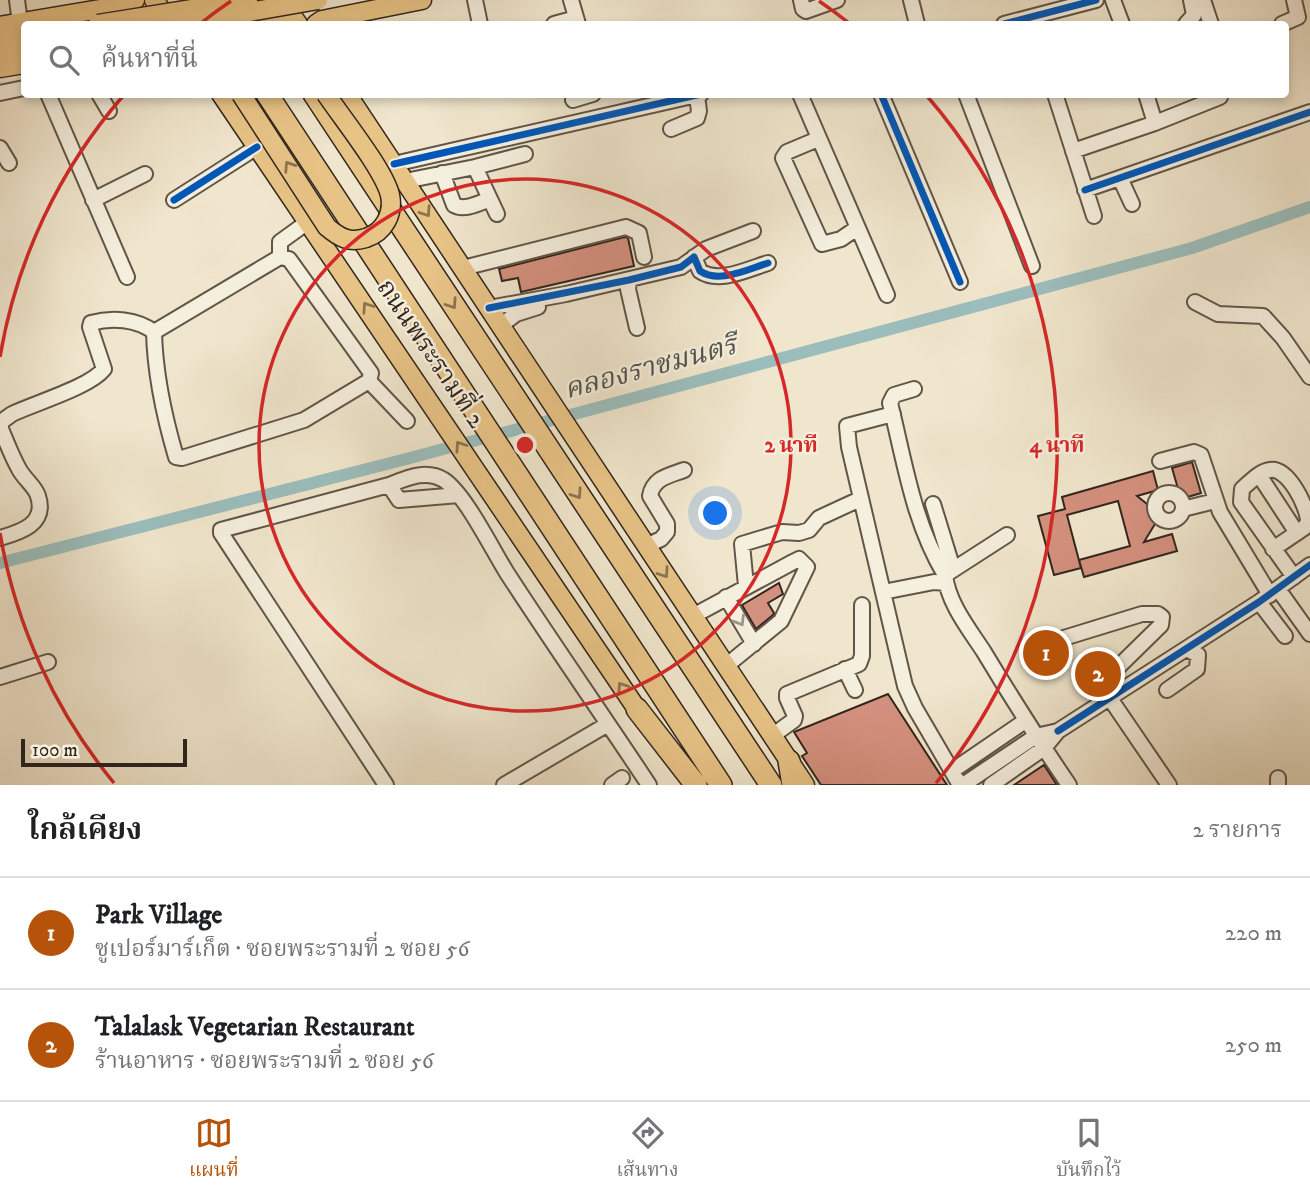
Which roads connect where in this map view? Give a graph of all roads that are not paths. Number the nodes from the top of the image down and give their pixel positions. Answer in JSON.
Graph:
{"nodes":[{"id":1,"x":17,"y":0,"type":"edge"},
{"id":2,"x":135,"y":0,"type":"edge"},
{"id":3,"x":153,"y":0,"type":"edge"},
{"id":4,"x":177,"y":0,"type":"edge"},
{"id":5,"x":201,"y":0,"type":"edge"},
{"id":6,"x":246,"y":0,"type":"edge"},
{"id":7,"x":261,"y":0,"type":"edge"},
{"id":8,"x":281,"y":0,"type":"edge"},
{"id":9,"x":318,"y":0,"type":"edge"},
{"id":10,"x":422,"y":0,"type":"edge"},
{"id":11,"x":475,"y":0,"type":"edge"},
{"id":12,"x":571,"y":0,"type":"edge"},
{"id":13,"x":801,"y":0,"type":"edge"},
{"id":14,"x":837,"y":0,"type":"edge"},
{"id":15,"x":911,"y":0,"type":"edge"},
{"id":16,"x":1096,"y":0,"type":"edge"},
{"id":17,"x":1113,"y":0,"type":"edge"},
{"id":18,"x":1191,"y":0,"type":"edge"},
{"id":19,"x":1203,"y":0,"type":"edge"},
{"id":20,"x":1294,"y":0,"type":"edge"},
{"id":21,"x":363,"y":6,"type":"edge"},
{"id":22,"x":69,"y":20,"type":"edge"},
{"id":23,"x":116,"y":21,"type":"edge"},
{"id":24,"x":170,"y":21,"type":"edge"},
{"id":25,"x":192,"y":21,"type":"edge"},
{"id":26,"x":198,"y":21,"type":"edge"},
{"id":27,"x":216,"y":21,"type":"edge"},
{"id":28,"x":261,"y":21,"type":"edge"},
{"id":29,"x":276,"y":21,"type":"edge"},
{"id":30,"x":296,"y":21,"type":"edge"},
{"id":31,"x":320,"y":21,"type":"edge"},
{"id":32,"x":479,"y":21,"type":"edge"},
{"id":33,"x":577,"y":21,"type":"edge"},
{"id":34,"x":916,"y":21,"type":"edge"},
{"id":35,"x":1030,"y":21,"type":"edge"},
{"id":36,"x":1121,"y":21,"type":"edge"},
{"id":37,"x":1189,"y":21,"type":"edge"},
{"id":38,"x":1210,"y":21,"type":"edge"},
{"id":39,"x":1289,"y":21,"type":"edge"},
{"id":40,"x":21,"y":24,"type":"edge"},
{"id":41,"x":0,"y":26,"type":"edge"},
{"id":42,"x":21,"y":30,"type":"edge"},
{"id":43,"x":21,"y":30,"type":"edge"},
{"id":44,"x":0,"y":40,"type":"edge"},
{"id":45,"x":21,"y":50,"type":"edge"},
{"id":46,"x":0,"y":53,"type":"edge"},
{"id":47,"x":21,"y":64,"type":"edge"},
{"id":48,"x":0,"y":68,"type":"edge"},
{"id":49,"x":21,"y":89,"type":"edge"},
{"id":50,"x":0,"y":93,"type":"edge"},
{"id":51,"x":50,"y":98,"type":"edge"},
{"id":52,"x":101,"y":98,"type":"edge"},
{"id":53,"x":224,"y":98,"type":"edge"},
{"id":54,"x":244,"y":98,"type":"edge"},
{"id":55,"x":270,"y":98,"type":"edge"},
{"id":56,"x":317,"y":98,"type":"edge"},
{"id":57,"x":329,"y":98,"type":"edge"},
{"id":58,"x":350,"y":98,"type":"edge"},
{"id":59,"x":580,"y":98,"type":"edge"},
{"id":60,"x":699,"y":98,"type":"edge"},
{"id":61,"x":802,"y":98,"type":"edge"},
{"id":62,"x":883,"y":98,"type":"edge"},
{"id":63,"x":968,"y":98,"type":"edge"},
{"id":64,"x":1056,"y":98,"type":"edge"},
{"id":65,"x":1147,"y":98,"type":"edge"},
{"id":66,"x":1218,"y":98,"type":"edge"},
{"id":67,"x":665,"y":99,"type":"edge"},
{"id":68,"x":573,"y":100,"type":"dead end"},
{"id":69,"x":109,"y":111,"type":"dead end"},
{"id":70,"x":1310,"y":112,"type":"edge"},
{"id":71,"x":1156,"y":123,"type":"junction"},
{"id":72,"x":671,"y":129,"type":"dead end"},
{"id":73,"x":818,"y":139,"type":"junction"},
{"id":74,"x":257,"y":147,"type":"junction"},
{"id":75,"x":0,"y":148,"type":"edge"},
{"id":76,"x":1073,"y":151,"type":"junction"},
{"id":77,"x":525,"y":154,"type":"dead end"},
{"id":78,"x":9,"y":163,"type":"dead end"},
{"id":79,"x":394,"y":164,"type":"junction"},
{"id":80,"x":475,"y":167,"type":"junction"},
{"id":81,"x":442,"y":173,"type":"junction"},
{"id":82,"x":145,"y":174,"type":"dead end"},
{"id":83,"x":1120,"y":178,"type":"junction"},
{"id":84,"x":405,"y":181,"type":"junction"},
{"id":85,"x":1085,"y":190,"type":"junction"},
{"id":86,"x":490,"y":199,"type":"junction"},
{"id":87,"x":93,"y":200,"type":"junction"},
{"id":88,"x":174,"y":200,"type":"dead end"},
{"id":89,"x":1132,"y":204,"type":"dead end"},
{"id":90,"x":497,"y":214,"type":"dead end"},
{"id":91,"x":1094,"y":215,"type":"dead end"},
{"id":92,"x":309,"y":221,"type":"junction"},
{"id":93,"x":857,"y":228,"type":"junction"},
{"id":94,"x":753,"y":231,"type":"dead end"},
{"id":95,"x":280,"y":257,"type":"junction"},
{"id":96,"x":644,"y":257,"type":"dead end"},
{"id":97,"x":694,"y":257,"type":"junction"},
{"id":98,"x":768,"y":263,"type":"dead end"},
{"id":99,"x":1032,"y":266,"type":"dead end"},
{"id":100,"x":463,"y":268,"type":"junction"},
{"id":101,"x":127,"y":277,"type":"dead end"},
{"id":102,"x":960,"y":282,"type":"dead end"},
{"id":103,"x":629,"y":284,"type":"junction"},
{"id":104,"x":887,"y":295,"type":"dead end"},
{"id":105,"x":1195,"y":302,"type":"dead end"},
{"id":106,"x":489,"y":308,"type":"junction"},
{"id":107,"x":500,"y":326,"type":"junction"},
{"id":108,"x":637,"y":328,"type":"dead end"},
{"id":109,"x":154,"y":332,"type":"junction"},
{"id":110,"x":1310,"y":377,"type":"edge"},
{"id":111,"x":369,"y":381,"type":"junction"},
{"id":112,"x":914,"y":389,"type":"dead end"},
{"id":113,"x":893,"y":414,"type":"junction"},
{"id":114,"x":407,"y":421,"type":"dead end"},
{"id":115,"x":1160,"y":461,"type":"dead end"},
{"id":116,"x":684,"y":470,"type":"dead end"},
{"id":117,"x":1259,"y":475,"type":"junction"},
{"id":118,"x":389,"y":485,"type":"junction"},
{"id":119,"x":459,"y":495,"type":"junction"},
{"id":120,"x":860,"y":499,"type":"junction"},
{"id":121,"x":1215,"y":501,"type":"junction"},
{"id":122,"x":933,"y":504,"type":"dead end"},
{"id":123,"x":1183,"y":509,"type":"dead end"},
{"id":124,"x":1297,"y":533,"type":"junction"},
{"id":125,"x":795,"y":535,"type":"junction"},
{"id":126,"x":1007,"y":535,"type":"dead end"},
{"id":127,"x":0,"y":538,"type":"edge"},
{"id":128,"x":646,"y":546,"type":"junction"},
{"id":129,"x":1273,"y":549,"type":"junction"},
{"id":130,"x":799,"y":559,"type":"junction"},
{"id":131,"x":1310,"y":565,"type":"edge"},
{"id":132,"x":948,"y":576,"type":"junction"},
{"id":133,"x":1294,"y":576,"type":"junction"},
{"id":134,"x":746,"y":586,"type":"junction"},
{"id":135,"x":883,"y":592,"type":"junction"},
{"id":136,"x":1269,"y":595,"type":"junction"},
{"id":137,"x":726,"y":597,"type":"junction"},
{"id":138,"x":862,"y":604,"type":"dead end"},
{"id":139,"x":693,"y":616,"type":"junction"},
{"id":140,"x":652,"y":628,"type":"dead end"},
{"id":141,"x":1310,"y":634,"type":"edge"},
{"id":142,"x":1285,"y":636,"type":"dead end"},
{"id":143,"x":633,"y":640,"type":"dead end"},
{"id":144,"x":1054,"y":641,"type":"dead end"},
{"id":145,"x":754,"y":644,"type":"junction"},
{"id":146,"x":1187,"y":649,"type":"junction"},
{"id":147,"x":48,"y":662,"type":"dead end"},
{"id":148,"x":726,"y":666,"type":"junction"},
{"id":149,"x":845,"y":669,"type":"junction"},
{"id":150,"x":0,"y":677,"type":"edge"},
{"id":151,"x":1167,"y":690,"type":"dead end"},
{"id":152,"x":855,"y":691,"type":"dead end"},
{"id":153,"x":1114,"y":693,"type":"junction"},
{"id":154,"x":637,"y":709,"type":"junction"},
{"id":155,"x":1025,"y":721,"type":"junction"},
{"id":156,"x":608,"y":724,"type":"junction"},
{"id":157,"x":772,"y":736,"type":"junction"},
{"id":158,"x":1040,"y":742,"type":"junction"},
{"id":159,"x":789,"y":761,"type":"junction"},
{"id":160,"x":952,"y":771,"type":"junction"},
{"id":161,"x":386,"y":785,"type":"edge"},
{"id":162,"x":504,"y":785,"type":"edge"},
{"id":163,"x":649,"y":785,"type":"edge"},
{"id":164,"x":687,"y":785,"type":"edge"},
{"id":165,"x":696,"y":785,"type":"edge"},
{"id":166,"x":721,"y":785,"type":"edge"},
{"id":167,"x":729,"y":785,"type":"edge"},
{"id":168,"x":757,"y":785,"type":"edge"},
{"id":169,"x":771,"y":785,"type":"edge"},
{"id":170,"x":793,"y":785,"type":"edge"},
{"id":171,"x":806,"y":785,"type":"edge"},
{"id":172,"x":962,"y":785,"type":"edge"},
{"id":173,"x":991,"y":785,"type":"edge"},
{"id":174,"x":1069,"y":785,"type":"edge"},
{"id":175,"x":1169,"y":785,"type":"edge"}],
"edges":[{"from":1,"to":40,"type":"street"},
{"from":2,"to":22,"type":"main road"},
{"from":3,"to":24,"type":"main road"},
{"from":4,"to":25,"type":"main road","bridge":true},
{"from":5,"to":27,"type":"highway"},
{"from":6,"to":23,"type":"main road","bridge":true},
{"from":6,"to":28,"type":"highway"},
{"from":7,"to":29,"type":"main road"},
{"from":8,"to":30,"type":"main road"},
{"from":9,"to":26,"type":"main road","bridge":true},
{"from":10,"to":21,"type":"main road"},
{"from":11,"to":32,"type":"street"},
{"from":12,"to":33,"type":"street"},
{"from":13,"to":14,"type":"street"},
{"from":15,"to":34,"type":"street"},
{"from":16,"to":35,"type":"street"},
{"from":17,"to":36,"type":"street"},
{"from":18,"to":37,"type":"street"},
{"from":19,"to":38,"type":"street"},
{"from":20,"to":39,"type":"street"},
{"from":21,"to":31,"type":"main road"},
{"from":41,"to":42,"type":"main road"},
{"from":43,"to":44,"type":"main road"},
{"from":45,"to":46,"type":"main road"},
{"from":47,"to":48,"type":"main road"},
{"from":49,"to":50,"type":"street"},
{"from":51,"to":87,"type":"street"},
{"from":52,"to":69,"type":"street"},
{"from":53,"to":74,"type":"main road","name":"ถนนพระรามที่ 2"},
{"from":57,"to":54,"type":"main road","one_way":true,"bridge":true},
{"from":55,"to":166,"type":"highway","name":"ถนนพระรามที่ 2"},
{"from":56,"to":169,"type":"highway","name":"ถนนพระรามที่ 2","one_way":true},
{"from":58,"to":79,"type":"main road"},
{"from":59,"to":68,"type":"street"},
{"from":60,"to":72,"type":"street"},
{"from":61,"to":73,"type":"street"},
{"from":62,"to":102,"type":"street"},
{"from":63,"to":99,"type":"street"},
{"from":64,"to":76,"type":"street"},
{"from":65,"to":71,"type":"street"},
{"from":66,"to":71,"type":"street"},
{"from":67,"to":79,"type":"street"},
{"from":70,"to":83,"type":"street"},
{"from":71,"to":76,"type":"street"},
{"from":73,"to":93,"type":"street"},
{"from":73,"to":93,"type":"street"},
{"from":74,"to":88,"type":"street"},
{"from":74,"to":92,"type":"main road","name":"ถนนพระรามที่ 2"},
{"from":75,"to":78,"type":"street"},
{"from":76,"to":85,"type":"street"},
{"from":77,"to":80,"type":"street"},
{"from":79,"to":84,"type":"main road"},
{"from":80,"to":81,"type":"street"},
{"from":80,"to":86,"type":"street"},
{"from":81,"to":84,"type":"street"},
{"from":81,"to":86,"type":"street"},
{"from":82,"to":87,"type":"street"},
{"from":83,"to":85,"type":"street"},
{"from":83,"to":89,"type":"street"},
{"from":84,"to":100,"type":"main road","one_way":true},
{"from":85,"to":91,"type":"street"},
{"from":86,"to":90,"type":"street"},
{"from":87,"to":101,"type":"street"},
{"from":92,"to":95,"type":"street"},
{"from":154,"to":92,"type":"main road","name":"ถนนพระรามที่ 2","one_way":true},
{"from":93,"to":104,"type":"street"},
{"from":94,"to":97,"type":"street"},
{"from":95,"to":109,"type":"street"},
{"from":95,"to":111,"type":"street"},
{"from":96,"to":100,"type":"street"},
{"from":97,"to":98,"type":"street"},
{"from":97,"to":103,"type":"street"},
{"from":100,"to":106,"type":"main road"},
{"from":103,"to":106,"type":"street"},
{"from":103,"to":107,"type":"street"},
{"from":103,"to":108,"type":"street"},
{"from":105,"to":110,"type":"street"},
{"from":106,"to":107,"type":"main road"},
{"from":107,"to":128,"type":"main road"},
{"from":109,"to":111,"type":"street"},
{"from":109,"to":127,"type":"street"},
{"from":111,"to":114,"type":"street"},
{"from":112,"to":113,"type":"street"},
{"from":113,"to":120,"type":"street"},
{"from":113,"to":132,"type":"street"},
{"from":115,"to":121,"type":"street"},
{"from":116,"to":128,"type":"street"},
{"from":117,"to":124,"type":"street"},
{"from":117,"to":124,"type":"street"},
{"from":117,"to":129,"type":"street"},
{"from":118,"to":119,"type":"street"},
{"from":118,"to":119,"type":"street"},
{"from":118,"to":161,"type":"street"},
{"from":119,"to":156,"type":"street"},
{"from":120,"to":125,"type":"street"},
{"from":120,"to":135,"type":"street"},
{"from":121,"to":123,"type":"street"},
{"from":121,"to":136,"type":"street"},
{"from":122,"to":132,"type":"street"},
{"from":124,"to":129,"type":"street"},
{"from":125,"to":130,"type":"street"},
{"from":125,"to":134,"type":"street"},
{"from":126,"to":132,"type":"street"},
{"from":128,"to":139,"type":"main road","one_way":true},
{"from":129,"to":133,"type":"street"},
{"from":130,"to":134,"type":"street"},
{"from":130,"to":145,"type":"street"},
{"from":131,"to":133,"type":"street"},
{"from":132,"to":135,"type":"street"},
{"from":132,"to":155,"type":"street"},
{"from":133,"to":136,"type":"street"},
{"from":134,"to":137,"type":"street"},
{"from":135,"to":160,"type":"street"},
{"from":136,"to":141,"type":"street"},
{"from":136,"to":142,"type":"street"},
{"from":136,"to":146,"type":"street"},
{"from":137,"to":139,"type":"street"},
{"from":137,"to":145,"type":"street","one_way":true},
{"from":138,"to":149,"type":"street"},
{"from":139,"to":148,"type":"main road"},
{"from":140,"to":168,"type":"highway"},
{"from":143,"to":167,"type":"highway"},
{"from":144,"to":153,"type":"street"},
{"from":145,"to":148,"type":"street"},
{"from":146,"to":151,"type":"street"},
{"from":146,"to":153,"type":"street"},
{"from":147,"to":150,"type":"street"},
{"from":148,"to":157,"type":"main road"},
{"from":149,"to":152,"type":"street"},
{"from":149,"to":157,"type":"street"},
{"from":153,"to":158,"type":"street"},
{"from":153,"to":175,"type":"street"},
{"from":154,"to":164,"type":"main road","name":"ถนนพระรามที่ 2"},
{"from":154,"to":165,"type":"highway"},
{"from":155,"to":158,"type":"street"},
{"from":155,"to":160,"type":"street"},
{"from":156,"to":162,"type":"street"},
{"from":156,"to":163,"type":"street"},
{"from":157,"to":159,"type":"main road"},
{"from":158,"to":172,"type":"street"},
{"from":158,"to":173,"type":"street"},
{"from":158,"to":174,"type":"street"},
{"from":159,"to":170,"type":"highway"},
{"from":159,"to":171,"type":"main road"},
{"from":160,"to":172,"type":"street"}]}
